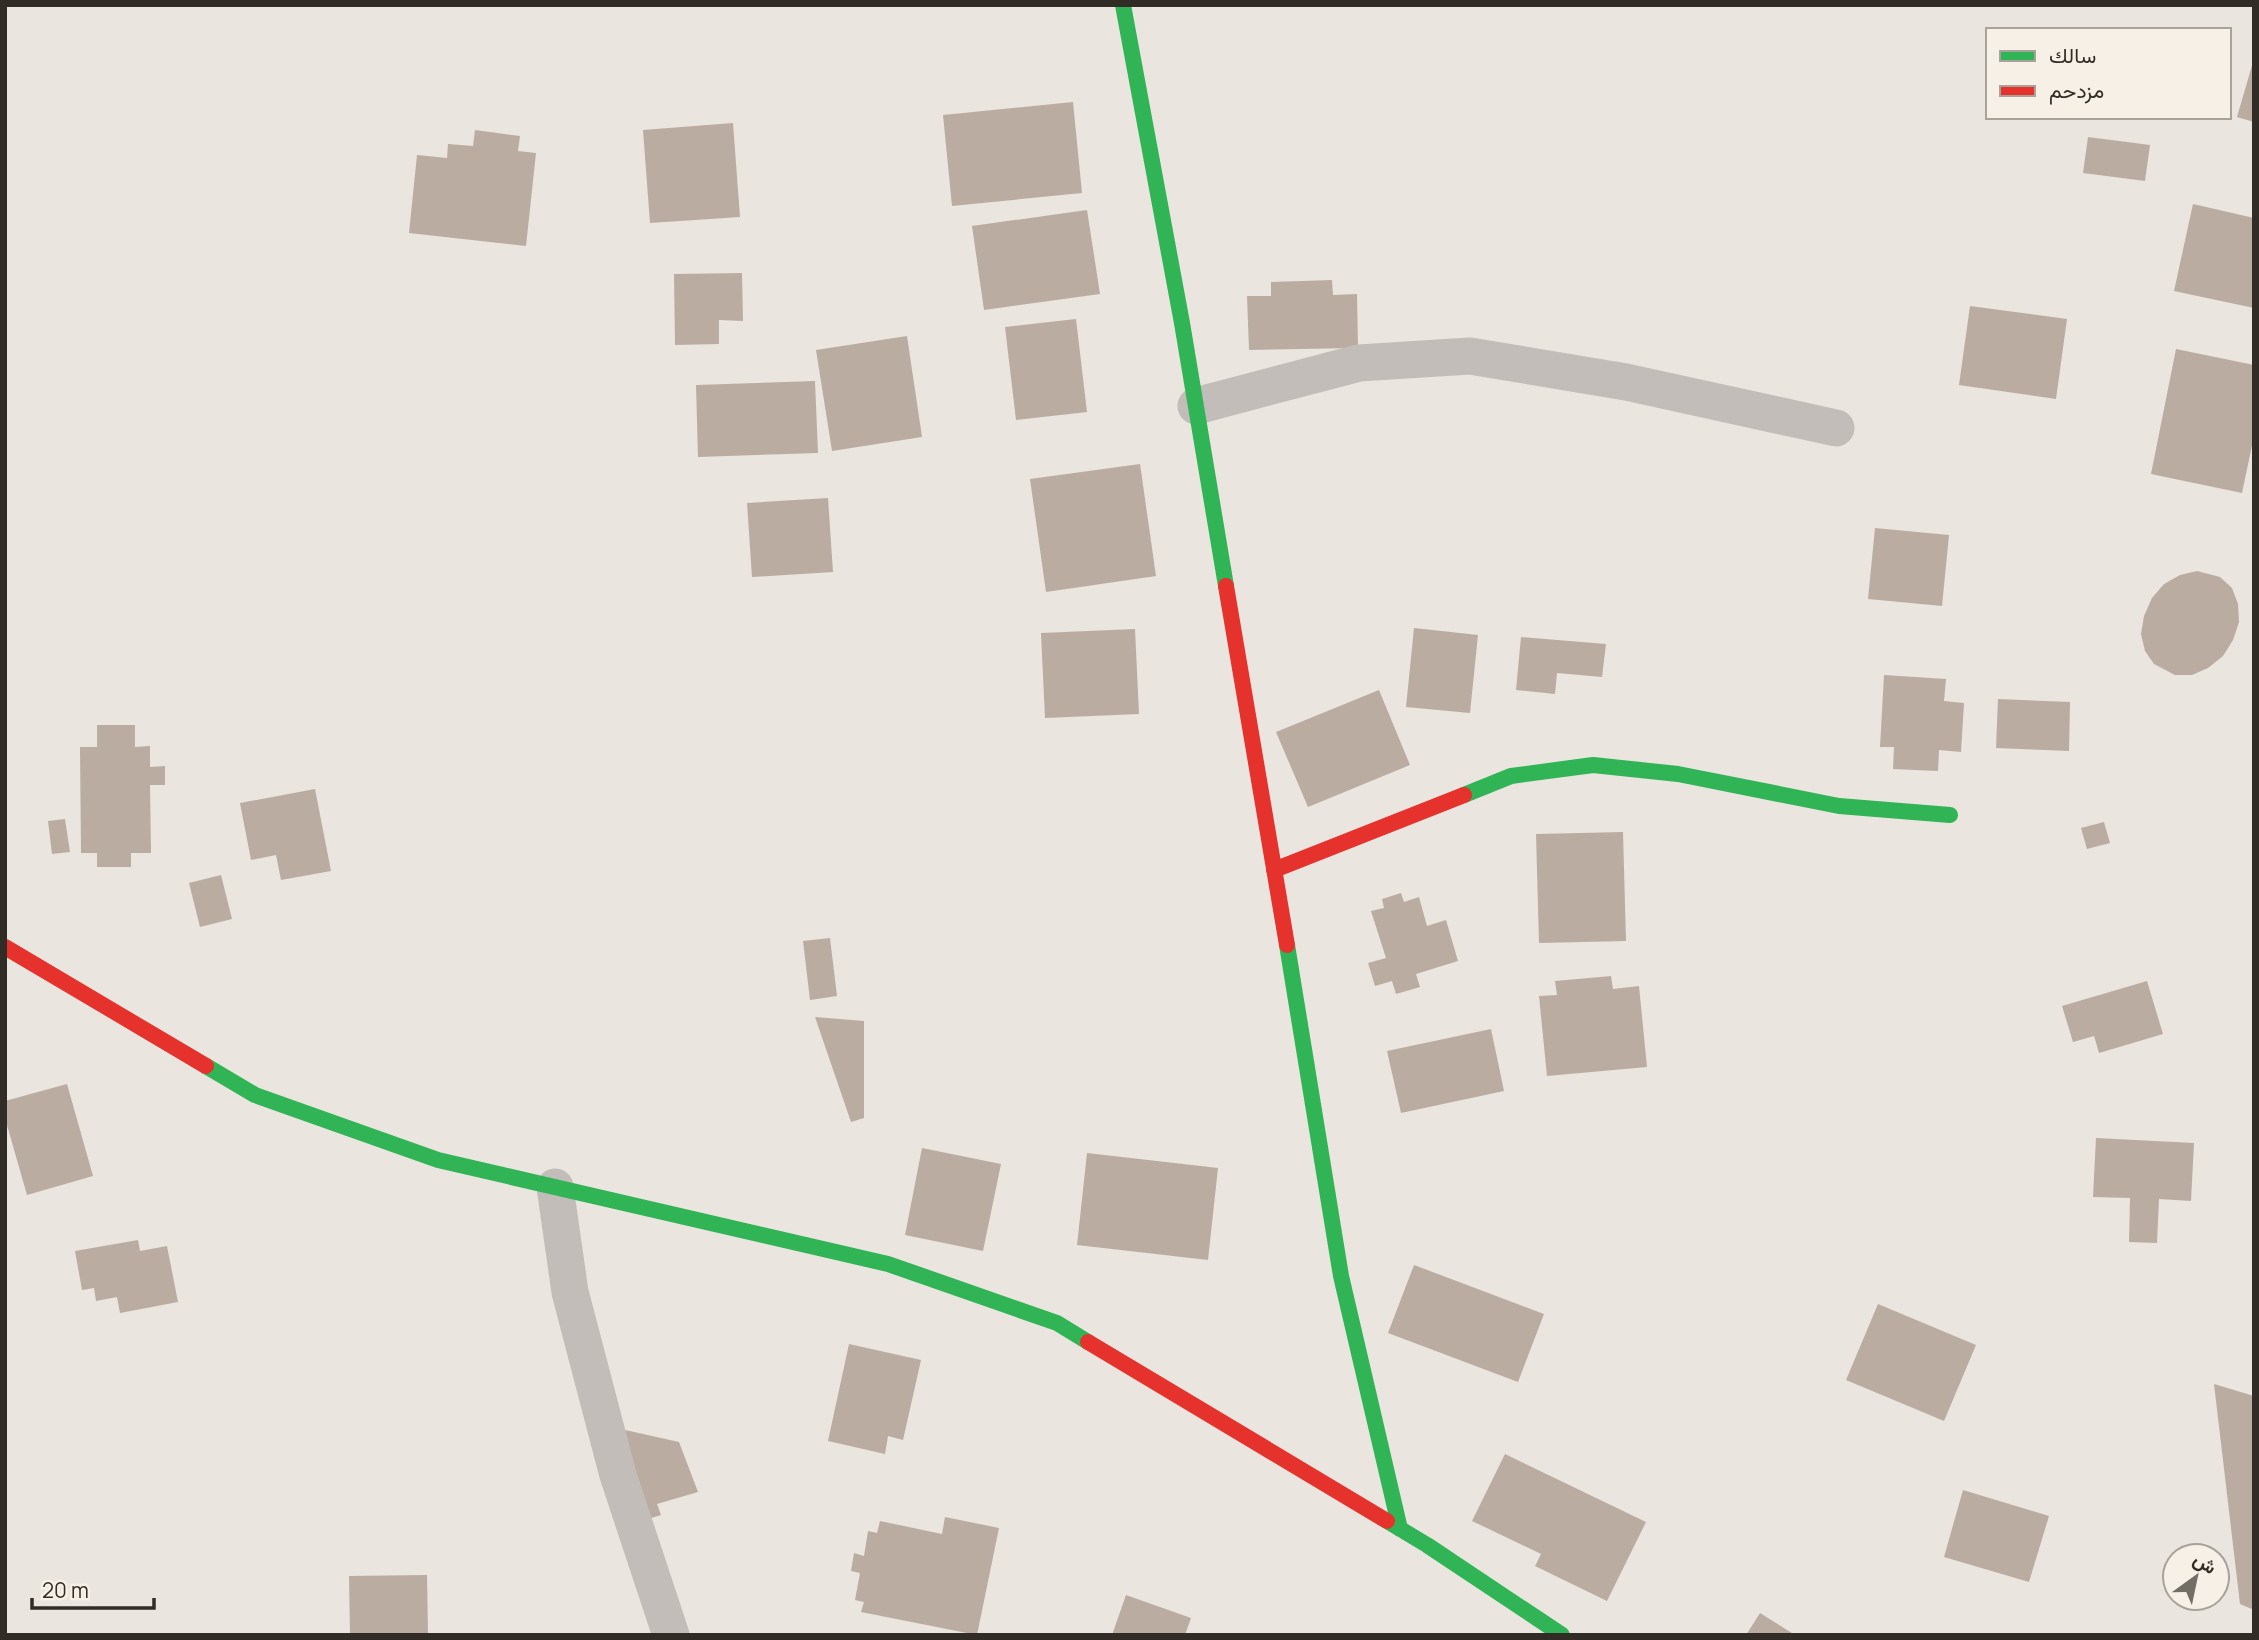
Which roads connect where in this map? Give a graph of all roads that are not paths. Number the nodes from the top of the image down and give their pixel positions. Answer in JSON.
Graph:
{"nodes":[{"id":1,"x":1123,"y":5,"type":"edge"},
{"id":2,"x":1196,"y":406,"type":"junction"},
{"id":3,"x":1836,"y":428,"type":"dead end"},
{"id":4,"x":1950,"y":815,"type":"dead end"},
{"id":5,"x":1274,"y":870,"type":"junction"},
{"id":6,"x":5,"y":947,"type":"edge"},
{"id":7,"x":555,"y":1187,"type":"junction"},
{"id":8,"x":1400,"y":1530,"type":"junction"},
{"id":9,"x":671,"y":1635,"type":"edge"},
{"id":10,"x":1562,"y":1635,"type":"edge"}],
"edges":[{"from":1,"to":2,"type":"street"},
{"from":2,"to":3,"type":"street"},
{"from":2,"to":5,"type":"street"},
{"from":4,"to":5,"type":"street"},
{"from":5,"to":8,"type":"street"},
{"from":6,"to":7,"type":"street"},
{"from":7,"to":8,"type":"street"},
{"from":7,"to":9,"type":"street"},
{"from":8,"to":10,"type":"street"}]}
